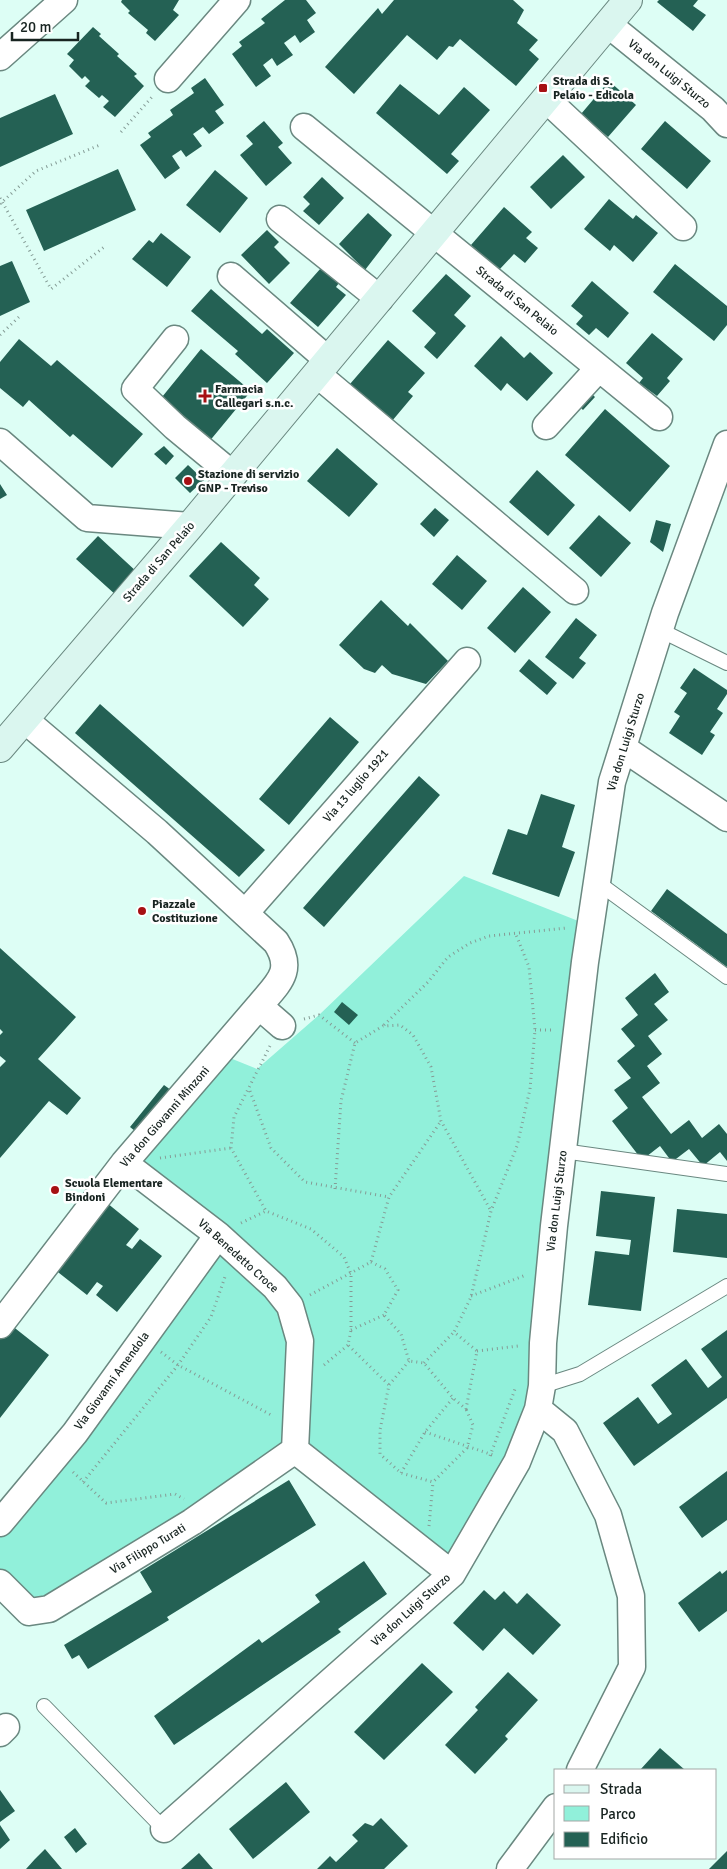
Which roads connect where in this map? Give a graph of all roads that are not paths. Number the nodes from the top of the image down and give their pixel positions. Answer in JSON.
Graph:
{"nodes":[{"id":1,"x":64,"y":0,"type":"edge"},
{"id":2,"x":237,"y":0,"type":"edge"},
{"id":3,"x":628,"y":0,"type":"edge"},
{"id":4,"x":609,"y":25,"type":"junction"},
{"id":5,"x":0,"y":57,"type":"edge"},
{"id":6,"x":168,"y":79,"type":"road end"},
{"id":7,"x":546,"y":99,"type":"junction"},
{"id":8,"x":727,"y":124,"type":"edge"},
{"id":9,"x":304,"y":127,"type":"dead end"},
{"id":10,"x":280,"y":219,"type":"dead end"},
{"id":11,"x":683,"y":227,"type":"dead end"},
{"id":12,"x":434,"y":234,"type":"junction"},
{"id":13,"x":231,"y":276,"type":"dead end"},
{"id":14,"x":380,"y":299,"type":"junction"},
{"id":15,"x":175,"y":339,"type":"dead end"},
{"id":16,"x":323,"y":367,"type":"junction"},
{"id":17,"x":599,"y":368,"type":"junction"},
{"id":18,"x":659,"y":417,"type":"dead end"},
{"id":19,"x":546,"y":426,"type":"dead end"},
{"id":20,"x":0,"y":442,"type":"edge"},
{"id":21,"x":727,"y":444,"type":"edge"},
{"id":22,"x":233,"y":474,"type":"junction"},
{"id":23,"x":190,"y":526,"type":"junction"},
{"id":24,"x":575,"y":591,"type":"dead end"},
{"id":25,"x":660,"y":630,"type":"junction"},
{"id":26,"x":467,"y":661,"type":"dead end"},
{"id":27,"x":727,"y":663,"type":"edge"},
{"id":28,"x":25,"y":720,"type":"junction"},
{"id":29,"x":0,"y":748,"type":"edge"},
{"id":30,"x":623,"y":748,"type":"junction"},
{"id":31,"x":727,"y":818,"type":"edge"},
{"id":32,"x":597,"y":882,"type":"junction"},
{"id":33,"x":246,"y":912,"type":"junction"},
{"id":34,"x":727,"y":977,"type":"edge"},
{"id":35,"x":259,"y":1006,"type":"junction"},
{"id":36,"x":282,"y":1026,"type":"road end"},
{"id":37,"x":563,"y":1151,"type":"junction"},
{"id":38,"x":124,"y":1163,"type":"junction"},
{"id":39,"x":727,"y":1174,"type":"edge"},
{"id":40,"x":227,"y":1243,"type":"junction"},
{"id":41,"x":727,"y":1286,"type":"edge"},
{"id":42,"x":0,"y":1325,"type":"edge"},
{"id":43,"x":540,"y":1397,"type":"junction"},
{"id":44,"x":296,"y":1439,"type":"junction"},
{"id":45,"x":0,"y":1523,"type":"edge"},
{"id":46,"x":452,"y":1574,"type":"junction"},
{"id":47,"x":0,"y":1583,"type":"edge"},
{"id":48,"x":44,"y":1706,"type":"dead end"},
{"id":49,"x":581,"y":1769,"type":"edge"},
{"id":50,"x":554,"y":1810,"type":"edge"},
{"id":51,"x":164,"y":1829,"type":"joint"},
{"id":52,"x":510,"y":1869,"type":"edge"}],
"edges":[{"from":1,"to":5,"type":"street"},
{"from":2,"to":6,"type":"street"},
{"from":3,"to":4,"type":"main road","name":"Strada di San Pelaio"},
{"from":4,"to":7,"type":"main road","name":"Strada di San Pelaio"},
{"from":4,"to":8,"type":"street","name":"Via don Luigi Sturzo"},
{"from":7,"to":11,"type":"street"},
{"from":7,"to":12,"type":"main road","name":"Strada di San Pelaio"},
{"from":9,"to":12,"type":"street","name":"Strada di San Pelaio"},
{"from":10,"to":14,"type":"street"},
{"from":12,"to":14,"type":"main road","name":"Strada di San Pelaio"},
{"from":12,"to":17,"type":"street","name":"Strada di San Pelaio"},
{"from":13,"to":16,"type":"street"},
{"from":14,"to":16,"type":"main road","name":"Strada di San Pelaio"},
{"from":15,"to":22,"type":"street"},
{"from":16,"to":22,"type":"main road","name":"Strada di San Pelaio"},
{"from":16,"to":24,"type":"street"},
{"from":17,"to":18,"type":"street","name":"Strada di San Pelaio"},
{"from":17,"to":19,"type":"street"},
{"from":20,"to":23,"type":"street"},
{"from":21,"to":25,"type":"street","name":"Via don Luigi Sturzo"},
{"from":22,"to":23,"type":"main road","name":"Strada di San Pelaio"},
{"from":23,"to":28,"type":"main road","name":"Strada di San Pelaio"},
{"from":25,"to":27,"type":"lane"},
{"from":25,"to":30,"type":"street","name":"Via don Luigi Sturzo"},
{"from":26,"to":33,"type":"street","name":"Via 13 luglio 1921"},
{"from":28,"to":29,"type":"main road","name":"Strada di San Pelaio"},
{"from":28,"to":33,"type":"street"},
{"from":30,"to":31,"type":"street"},
{"from":30,"to":32,"type":"street","name":"Via don Luigi Sturzo"},
{"from":32,"to":34,"type":"lane"},
{"from":32,"to":37,"type":"street","name":"Via don Luigi Sturzo"},
{"from":33,"to":35,"type":"street"},
{"from":35,"to":36,"type":"street"},
{"from":35,"to":38,"type":"street","name":"Via don Giovanni Minzoni"},
{"from":37,"to":39,"type":"lane"},
{"from":37,"to":43,"type":"street","name":"Via don Luigi Sturzo"},
{"from":38,"to":40,"type":"street","name":"Via Benedetto Croce"},
{"from":38,"to":42,"type":"street","name":"Via don Giovanni Minzoni"},
{"from":40,"to":44,"type":"street","name":"Via Benedetto Croce"},
{"from":40,"to":45,"type":"street","name":"Via Giovanni Amendola"},
{"from":41,"to":43,"type":"lane"},
{"from":43,"to":46,"type":"street","name":"Via don Luigi Sturzo"},
{"from":43,"to":49,"type":"street"},
{"from":44,"to":46,"type":"street"},
{"from":44,"to":47,"type":"street","name":"Via Filippo Turati"},
{"from":46,"to":51,"type":"street","name":"Via don Luigi Sturzo"},
{"from":48,"to":51,"type":"lane"},
{"from":50,"to":52,"type":"street"}]}
